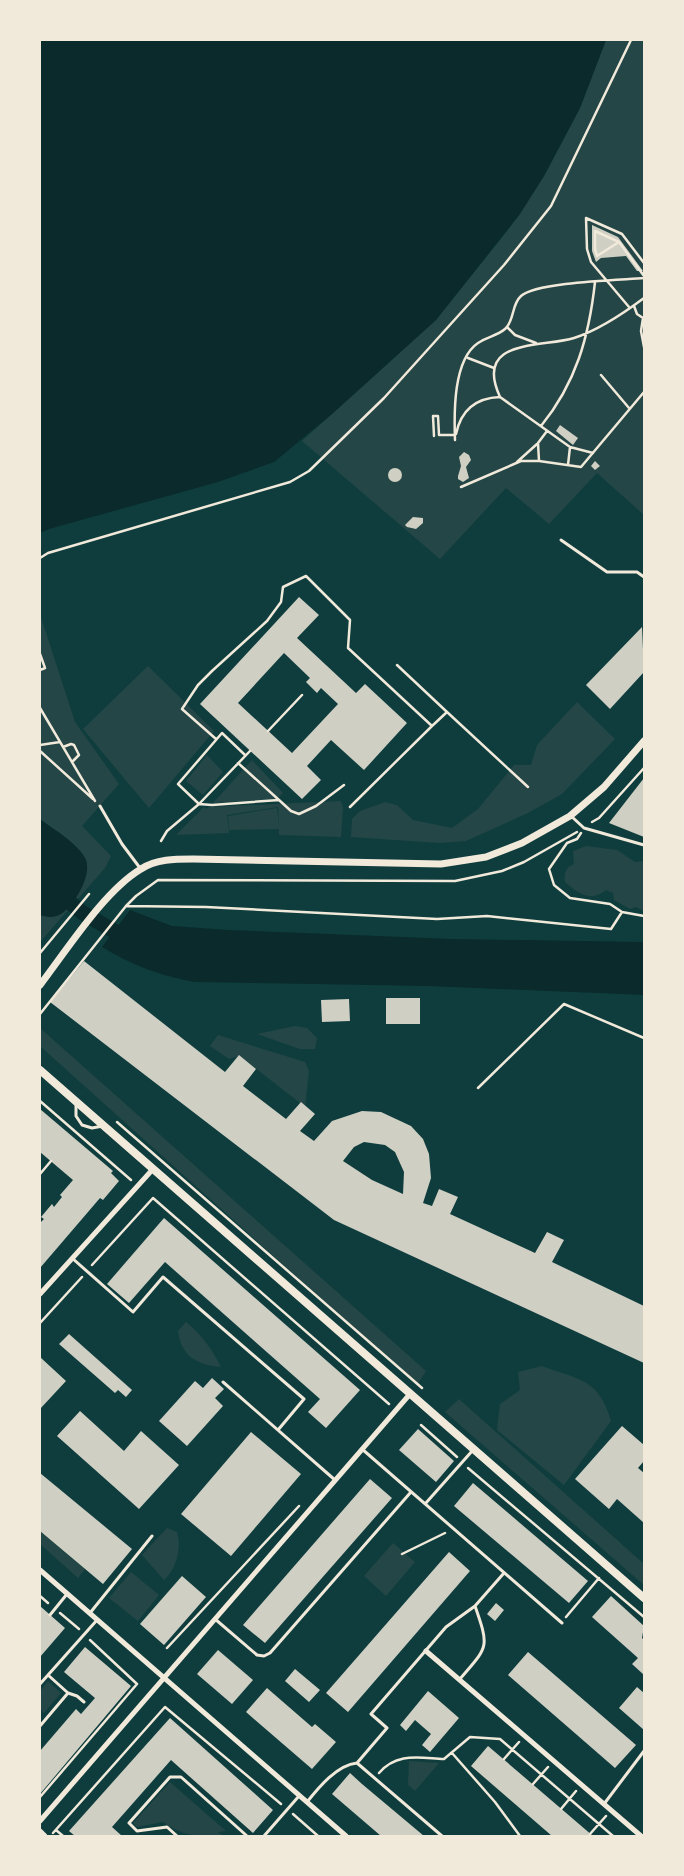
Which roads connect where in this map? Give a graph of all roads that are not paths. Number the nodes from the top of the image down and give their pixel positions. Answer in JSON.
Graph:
{"nodes":[{"id":1,"x":561,"y":540,"type":"dead end"},
{"id":2,"x":644,"y":577,"type":"edge"},
{"id":3,"x":644,"y":741,"type":"edge"},
{"id":4,"x":100,"y":806,"type":"road end"},
{"id":5,"x":570,"y":816,"type":"junction"},
{"id":6,"x":644,"y":845,"type":"edge"},
{"id":7,"x":140,"y":869,"type":"junction"},
{"id":8,"x":40,"y":985,"type":"edge"},
{"id":9,"x":40,"y":1070,"type":"edge"},
{"id":10,"x":76,"y":1102,"type":"junction"},
{"id":11,"x":104,"y":1126,"type":"junction"},
{"id":12,"x":153,"y":1169,"type":"junction"},
{"id":13,"x":72,"y":1258,"type":"junction"},
{"id":14,"x":40,"y":1294,"type":"edge"},
{"id":15,"x":223,"y":1382,"type":"dead end"},
{"id":16,"x":410,"y":1394,"type":"junction"},
{"id":17,"x":278,"y":1430,"type":"junction"},
{"id":18,"x":362,"y":1449,"type":"junction"},
{"id":19,"x":474,"y":1449,"type":"junction"},
{"id":20,"x":335,"y":1480,"type":"junction"},
{"id":21,"x":411,"y":1492,"type":"junction"},
{"id":22,"x":425,"y":1504,"type":"junction"},
{"id":23,"x":152,"y":1536,"type":"dead end"},
{"id":24,"x":40,"y":1570,"type":"edge"},
{"id":25,"x":504,"y":1573,"type":"junction"},
{"id":26,"x":67,"y":1594,"type":"junction"},
{"id":27,"x":644,"y":1598,"type":"edge"},
{"id":28,"x":475,"y":1606,"type":"junction"},
{"id":29,"x":90,"y":1613,"type":"junction"},
{"id":30,"x":50,"y":1615,"type":"dead end"},
{"id":31,"x":215,"y":1619,"type":"junction"},
{"id":32,"x":97,"y":1620,"type":"junction"},
{"id":33,"x":562,"y":1623,"type":"road end"},
{"id":34,"x":426,"y":1651,"type":"junction"},
{"id":35,"x":48,"y":1675,"type":"junction"},
{"id":36,"x":164,"y":1678,"type":"junction"},
{"id":37,"x":459,"y":1680,"type":"junction"},
{"id":38,"x":40,"y":1684,"type":"edge"},
{"id":39,"x":68,"y":1693,"type":"junction"},
{"id":40,"x":84,"y":1702,"type":"dead end"},
{"id":41,"x":40,"y":1726,"type":"edge"},
{"id":42,"x":644,"y":1752,"type":"edge"},
{"id":43,"x":357,"y":1763,"type":"junction"},
{"id":44,"x":299,"y":1796,"type":"junction"},
{"id":45,"x":307,"y":1802,"type":"junction"},
{"id":46,"x":604,"y":1804,"type":"junction"},
{"id":47,"x":40,"y":1821,"type":"edge"},
{"id":48,"x":40,"y":1831,"type":"edge"},
{"id":49,"x":45,"y":1836,"type":"edge"},
{"id":50,"x":177,"y":1836,"type":"edge"},
{"id":51,"x":247,"y":1836,"type":"edge"},
{"id":52,"x":264,"y":1836,"type":"edge"},
{"id":53,"x":346,"y":1836,"type":"edge"},
{"id":54,"x":442,"y":1836,"type":"edge"},
{"id":55,"x":641,"y":1836,"type":"edge"}],
"edges":[{"from":1,"to":2,"type":"lane"},
{"from":3,"to":5,"type":"street"},
{"from":4,"to":7,"type":"lane"},
{"from":5,"to":6,"type":"lane"},
{"from":5,"to":7,"type":"street"},
{"from":7,"to":8,"type":"street"},
{"from":9,"to":10,"type":"main road"},
{"from":10,"to":11,"type":"main road"},
{"from":10,"to":11,"type":"lane"},
{"from":11,"to":12,"type":"main road"},
{"from":12,"to":13,"type":"street"},
{"from":12,"to":16,"type":"main road"},
{"from":13,"to":14,"type":"street"},
{"from":13,"to":17,"type":"lane"},
{"from":15,"to":17,"type":"lane"},
{"from":16,"to":18,"type":"street"},
{"from":16,"to":19,"type":"main road"},
{"from":17,"to":20,"type":"lane"},
{"from":18,"to":20,"type":"street"},
{"from":18,"to":21,"type":"lane"},
{"from":19,"to":22,"type":"lane"},
{"from":19,"to":27,"type":"main road"},
{"from":20,"to":31,"type":"street"},
{"from":21,"to":22,"type":"lane"},
{"from":21,"to":31,"type":"lane"},
{"from":22,"to":25,"type":"lane"},
{"from":23,"to":29,"type":"lane"},
{"from":24,"to":26,"type":"street"},
{"from":25,"to":28,"type":"lane"},
{"from":25,"to":33,"type":"lane"},
{"from":26,"to":29,"type":"street"},
{"from":26,"to":30,"type":"lane"},
{"from":28,"to":34,"type":"lane"},
{"from":28,"to":37,"type":"lane"},
{"from":29,"to":32,"type":"street"},
{"from":31,"to":36,"type":"street"},
{"from":32,"to":35,"type":"lane"},
{"from":32,"to":36,"type":"street"},
{"from":34,"to":37,"type":"street"},
{"from":34,"to":43,"type":"lane"},
{"from":35,"to":38,"type":"lane"},
{"from":35,"to":39,"type":"lane"},
{"from":36,"to":44,"type":"street"},
{"from":36,"to":47,"type":"street"},
{"from":37,"to":46,"type":"street"},
{"from":39,"to":40,"type":"lane"},
{"from":39,"to":41,"type":"lane"},
{"from":42,"to":46,"type":"lane"},
{"from":43,"to":45,"type":"lane"},
{"from":43,"to":54,"type":"lane"},
{"from":44,"to":45,"type":"street"},
{"from":44,"to":52,"type":"lane"},
{"from":45,"to":53,"type":"street"},
{"from":46,"to":55,"type":"street"},
{"from":48,"to":49,"type":"street"},
{"from":50,"to":51,"type":"lane"}]}
